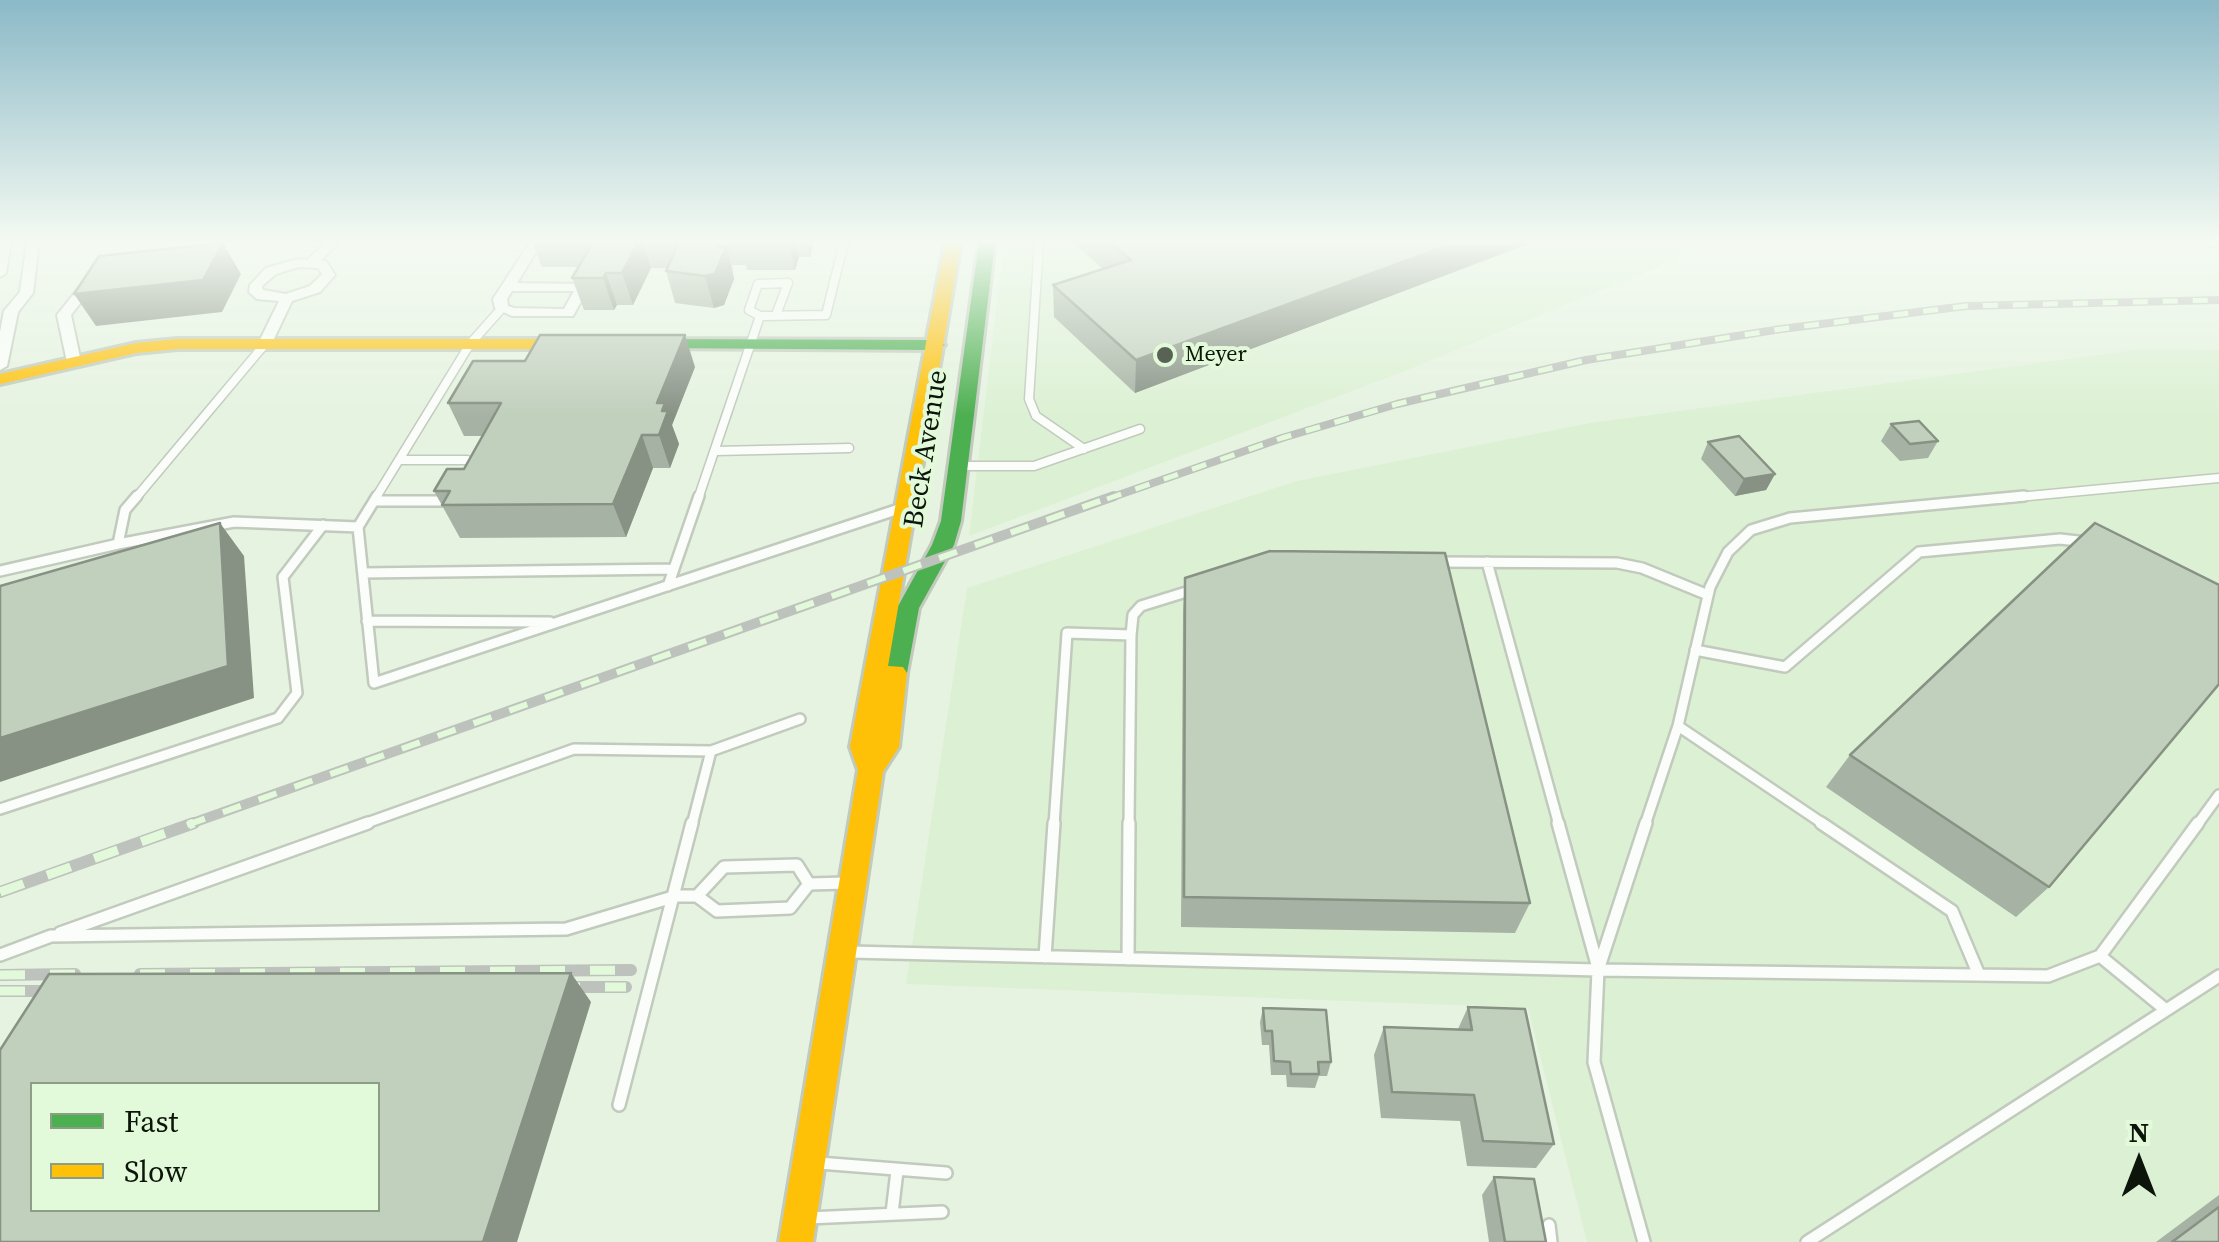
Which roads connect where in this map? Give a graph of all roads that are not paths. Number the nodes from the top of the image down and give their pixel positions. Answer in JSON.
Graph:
{"nodes":[{"id":1,"x":76,"y":300,"type":"edge"},
{"id":2,"x":286,"y":300,"type":"edge"},
{"id":3,"x":500,"y":300,"type":"edge"},
{"id":4,"x":574,"y":300,"type":"edge"},
{"id":5,"x":752,"y":300,"type":"edge"},
{"id":6,"x":782,"y":300,"type":"edge"},
{"id":7,"x":830,"y":300,"type":"edge"},
{"id":8,"x":944,"y":300,"type":"edge"},
{"id":9,"x":979,"y":300,"type":"edge"},
{"id":10,"x":1035,"y":300,"type":"edge"},
{"id":11,"x":6,"y":307,"type":"edge"},
{"id":12,"x":502,"y":308,"type":"junction"},
{"id":13,"x":776,"y":315,"type":"junction"},
{"id":14,"x":760,"y":316,"type":"junction"},
{"id":15,"x":265,"y":344,"type":"junction"},
{"id":16,"x":470,"y":344,"type":"junction"},
{"id":17,"x":583,"y":344,"type":"edge"},
{"id":18,"x":639,"y":344,"type":"edge"},
{"id":19,"x":754,"y":344,"type":"junction"},
{"id":20,"x":936,"y":345,"type":"junction"},
{"id":21,"x":2,"y":350,"type":"edge"},
{"id":22,"x":74,"y":362,"type":"junction"},
{"id":23,"x":0,"y":366,"type":"edge"},
{"id":24,"x":0,"y":379,"type":"edge"},
{"id":25,"x":1140,"y":429,"type":"dead end"},
{"id":26,"x":848,"y":448,"type":"dead end"},
{"id":27,"x":1084,"y":449,"type":"junction"},
{"id":28,"x":716,"y":450,"type":"junction"},
{"id":29,"x":399,"y":460,"type":"junction"},
{"id":30,"x":466,"y":460,"type":"edge"},
{"id":31,"x":958,"y":466,"type":"junction"},
{"id":32,"x":2219,"y":478,"type":"edge"},
{"id":33,"x":444,"y":500,"type":"edge"},
{"id":34,"x":374,"y":501,"type":"junction"},
{"id":35,"x":905,"y":508,"type":"junction"},
{"id":36,"x":323,"y":525,"type":"junction"},
{"id":37,"x":358,"y":527,"type":"junction"},
{"id":38,"x":118,"y":544,"type":"junction"},
{"id":39,"x":2104,"y":546,"type":"edge"},
{"id":40,"x":1429,"y":562,"type":"edge"},
{"id":41,"x":1487,"y":562,"type":"junction"},
{"id":42,"x":674,"y":569,"type":"junction"},
{"id":43,"x":0,"y":572,"type":"edge"},
{"id":44,"x":362,"y":573,"type":"junction"},
{"id":45,"x":668,"y":586,"type":"junction"},
{"id":46,"x":1208,"y":586,"type":"edge"},
{"id":47,"x":1708,"y":595,"type":"junction"},
{"id":48,"x":368,"y":620,"type":"junction"},
{"id":49,"x":557,"y":622,"type":"junction"},
{"id":50,"x":1131,"y":635,"type":"junction"},
{"id":51,"x":1695,"y":650,"type":"junction"},
{"id":52,"x":800,"y":719,"type":"dead end"},
{"id":53,"x":1678,"y":726,"type":"junction"},
{"id":54,"x":711,"y":751,"type":"junction"},
{"id":55,"x":871,"y":770,"type":"junction"},
{"id":56,"x":2219,"y":795,"type":"edge"},
{"id":57,"x":0,"y":809,"type":"edge"},
{"id":58,"x":854,"y":883,"type":"junction"},
{"id":59,"x":809,"y":884,"type":"junction"},
{"id":60,"x":676,"y":896,"type":"junction"},
{"id":61,"x":697,"y":896,"type":"junction"},
{"id":62,"x":51,"y":936,"type":"junction"},
{"id":63,"x":842,"y":952,"type":"junction"},
{"id":64,"x":0,"y":955,"type":"edge"},
{"id":65,"x":2100,"y":956,"type":"junction"},
{"id":66,"x":1045,"y":957,"type":"junction"},
{"id":67,"x":1128,"y":959,"type":"junction"},
{"id":68,"x":1598,"y":970,"type":"junction"},
{"id":69,"x":1979,"y":975,"type":"junction"},
{"id":70,"x":2219,"y":976,"type":"edge"},
{"id":71,"x":2166,"y":1010,"type":"junction"},
{"id":72,"x":619,"y":1105,"type":"dead end"},
{"id":73,"x":809,"y":1163,"type":"junction"},
{"id":74,"x":897,"y":1171,"type":"junction"},
{"id":75,"x":946,"y":1173,"type":"dead end"},
{"id":76,"x":942,"y":1212,"type":"dead end"},
{"id":77,"x":892,"y":1213,"type":"junction"},
{"id":78,"x":800,"y":1218,"type":"junction"},
{"id":79,"x":1548,"y":1225,"type":"dead end"},
{"id":80,"x":796,"y":1242,"type":"edge"},
{"id":81,"x":1551,"y":1242,"type":"edge"},
{"id":82,"x":1644,"y":1242,"type":"edge"},
{"id":83,"x":1808,"y":1242,"type":"edge"}],
"edges":[{"from":1,"to":22,"type":"street"},
{"from":2,"to":15,"type":"street"},
{"from":3,"to":12,"type":"street"},
{"from":4,"to":12,"type":"street"},
{"from":5,"to":14,"type":"lane"},
{"from":6,"to":13,"type":"lane"},
{"from":7,"to":13,"type":"lane"},
{"from":8,"to":20,"type":"street","name":"Beck Avenue"},
{"from":9,"to":31,"type":"street","name":"Beck Avenue"},
{"from":10,"to":27,"type":"lane"},
{"from":11,"to":21,"type":"street"},
{"from":12,"to":16,"type":"lane"},
{"from":13,"to":14,"type":"lane"},
{"from":14,"to":19,"type":"lane"},
{"from":15,"to":16,"type":"street"},
{"from":15,"to":22,"type":"street"},
{"from":15,"to":38,"type":"lane"},
{"from":16,"to":17,"type":"street"},
{"from":16,"to":29,"type":"lane"},
{"from":18,"to":19,"type":"street"},
{"from":19,"to":20,"type":"street"},
{"from":19,"to":28,"type":"lane"},
{"from":20,"to":35,"type":"street","name":"Beck Avenue"},
{"from":21,"to":23,"type":"street"},
{"from":22,"to":24,"type":"street"},
{"from":25,"to":27,"type":"lane"},
{"from":26,"to":28,"type":"lane"},
{"from":27,"to":31,"type":"lane"},
{"from":28,"to":42,"type":"lane"},
{"from":29,"to":30,"type":"lane"},
{"from":29,"to":34,"type":"lane"},
{"from":31,"to":55,"type":"street","name":"Beck Avenue"},
{"from":32,"to":47,"type":"lane"},
{"from":33,"to":34,"type":"lane"},
{"from":34,"to":37,"type":"lane"},
{"from":35,"to":45,"type":"lane"},
{"from":35,"to":55,"type":"street","name":"Beck Avenue"},
{"from":36,"to":37,"type":"lane"},
{"from":36,"to":38,"type":"lane"},
{"from":36,"to":57,"type":"lane"},
{"from":37,"to":44,"type":"lane"},
{"from":38,"to":43,"type":"lane"},
{"from":39,"to":51,"type":"lane"},
{"from":40,"to":41,"type":"lane"},
{"from":41,"to":47,"type":"lane"},
{"from":41,"to":68,"type":"lane"},
{"from":42,"to":44,"type":"lane"},
{"from":42,"to":45,"type":"lane"},
{"from":44,"to":48,"type":"lane"},
{"from":45,"to":49,"type":"lane"},
{"from":46,"to":50,"type":"lane"},
{"from":47,"to":51,"type":"lane"},
{"from":48,"to":49,"type":"lane"},
{"from":48,"to":49,"type":"lane"},
{"from":50,"to":66,"type":"lane"},
{"from":50,"to":67,"type":"lane"},
{"from":51,"to":53,"type":"lane"},
{"from":52,"to":54,"type":"lane"},
{"from":53,"to":68,"type":"lane"},
{"from":53,"to":69,"type":"lane"},
{"from":54,"to":60,"type":"lane"},
{"from":54,"to":62,"type":"lane"},
{"from":55,"to":58,"type":"street","name":"Beck Avenue"},
{"from":56,"to":65,"type":"lane"},
{"from":58,"to":59,"type":"lane"},
{"from":58,"to":63,"type":"street","name":"Beck Avenue"},
{"from":59,"to":61,"type":"lane"},
{"from":59,"to":61,"type":"lane"},
{"from":60,"to":61,"type":"lane"},
{"from":60,"to":62,"type":"lane"},
{"from":60,"to":72,"type":"lane"},
{"from":62,"to":64,"type":"lane"},
{"from":63,"to":66,"type":"lane"},
{"from":63,"to":73,"type":"street","name":"Beck Avenue"},
{"from":65,"to":69,"type":"lane"},
{"from":65,"to":71,"type":"lane"},
{"from":66,"to":67,"type":"lane"},
{"from":67,"to":68,"type":"lane"},
{"from":68,"to":69,"type":"lane"},
{"from":68,"to":82,"type":"lane"},
{"from":70,"to":71,"type":"lane"},
{"from":71,"to":83,"type":"lane"},
{"from":73,"to":74,"type":"lane"},
{"from":73,"to":78,"type":"street","name":"Beck Avenue"},
{"from":74,"to":75,"type":"lane"},
{"from":74,"to":77,"type":"lane"},
{"from":76,"to":77,"type":"lane"},
{"from":77,"to":78,"type":"lane"},
{"from":78,"to":80,"type":"street","name":"Beck Avenue"},
{"from":79,"to":81,"type":"lane"}]}
